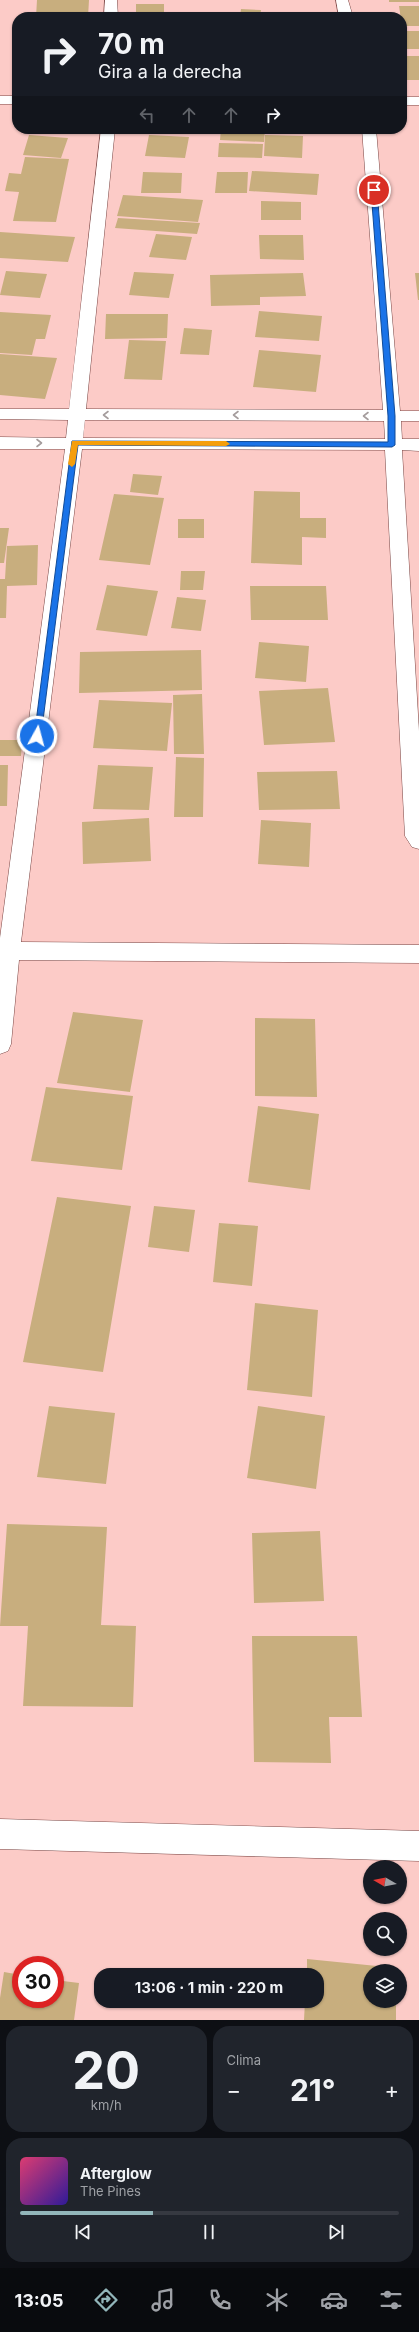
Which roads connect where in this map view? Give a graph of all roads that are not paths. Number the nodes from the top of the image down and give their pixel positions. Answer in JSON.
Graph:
{"nodes":[{"id":1,"x":111,"y":0,"type":"edge"},
{"id":2,"x":342,"y":0,"type":"edge"},
{"id":3,"x":111,"y":12,"type":"edge"},
{"id":4,"x":345,"y":12,"type":"edge"},
{"id":5,"x":0,"y":100,"type":"edge"},
{"id":6,"x":12,"y":100,"type":"edge"},
{"id":7,"x":407,"y":101,"type":"edge"},
{"id":8,"x":419,"y":101,"type":"edge"},
{"id":9,"x":107,"y":134,"type":"edge"},
{"id":10,"x":370,"y":134,"type":"edge"},
{"id":11,"x":0,"y":414,"type":"edge"},
{"id":12,"x":76,"y":415,"type":"junction"},
{"id":13,"x":392,"y":416,"type":"junction"},
{"id":14,"x":419,"y":416,"type":"edge"},
{"id":15,"x":0,"y":443,"type":"edge"},
{"id":16,"x":74,"y":443,"type":"junction"},
{"id":17,"x":392,"y":445,"type":"junction"},
{"id":18,"x":419,"y":445,"type":"edge"},
{"id":19,"x":419,"y":841,"type":"edge"},
{"id":20,"x":4,"y":951,"type":"edge"},
{"id":21,"x":419,"y":954,"type":"edge"},
{"id":22,"x":0,"y":1044,"type":"edge"},
{"id":23,"x":0,"y":1834,"type":"edge"},
{"id":24,"x":419,"y":1846,"type":"edge"}],
"edges":[{"from":1,"to":3,"type":"street"},
{"from":2,"to":4,"type":"street"},
{"from":5,"to":6,"type":"street"},
{"from":7,"to":8,"type":"street"},
{"from":9,"to":12,"type":"street"},
{"from":10,"to":13,"type":"street"},
{"from":11,"to":12,"type":"street"},
{"from":13,"to":12,"type":"street","one_way":true},
{"from":12,"to":16,"type":"street"},
{"from":13,"to":14,"type":"street"},
{"from":13,"to":17,"type":"street"},
{"from":15,"to":16,"type":"street","one_way":true},
{"from":16,"to":17,"type":"street"},
{"from":16,"to":20,"type":"street"},
{"from":17,"to":18,"type":"street"},
{"from":17,"to":19,"type":"street"},
{"from":20,"to":21,"type":"street"},
{"from":20,"to":22,"type":"street"},
{"from":23,"to":24,"type":"street"}]}
